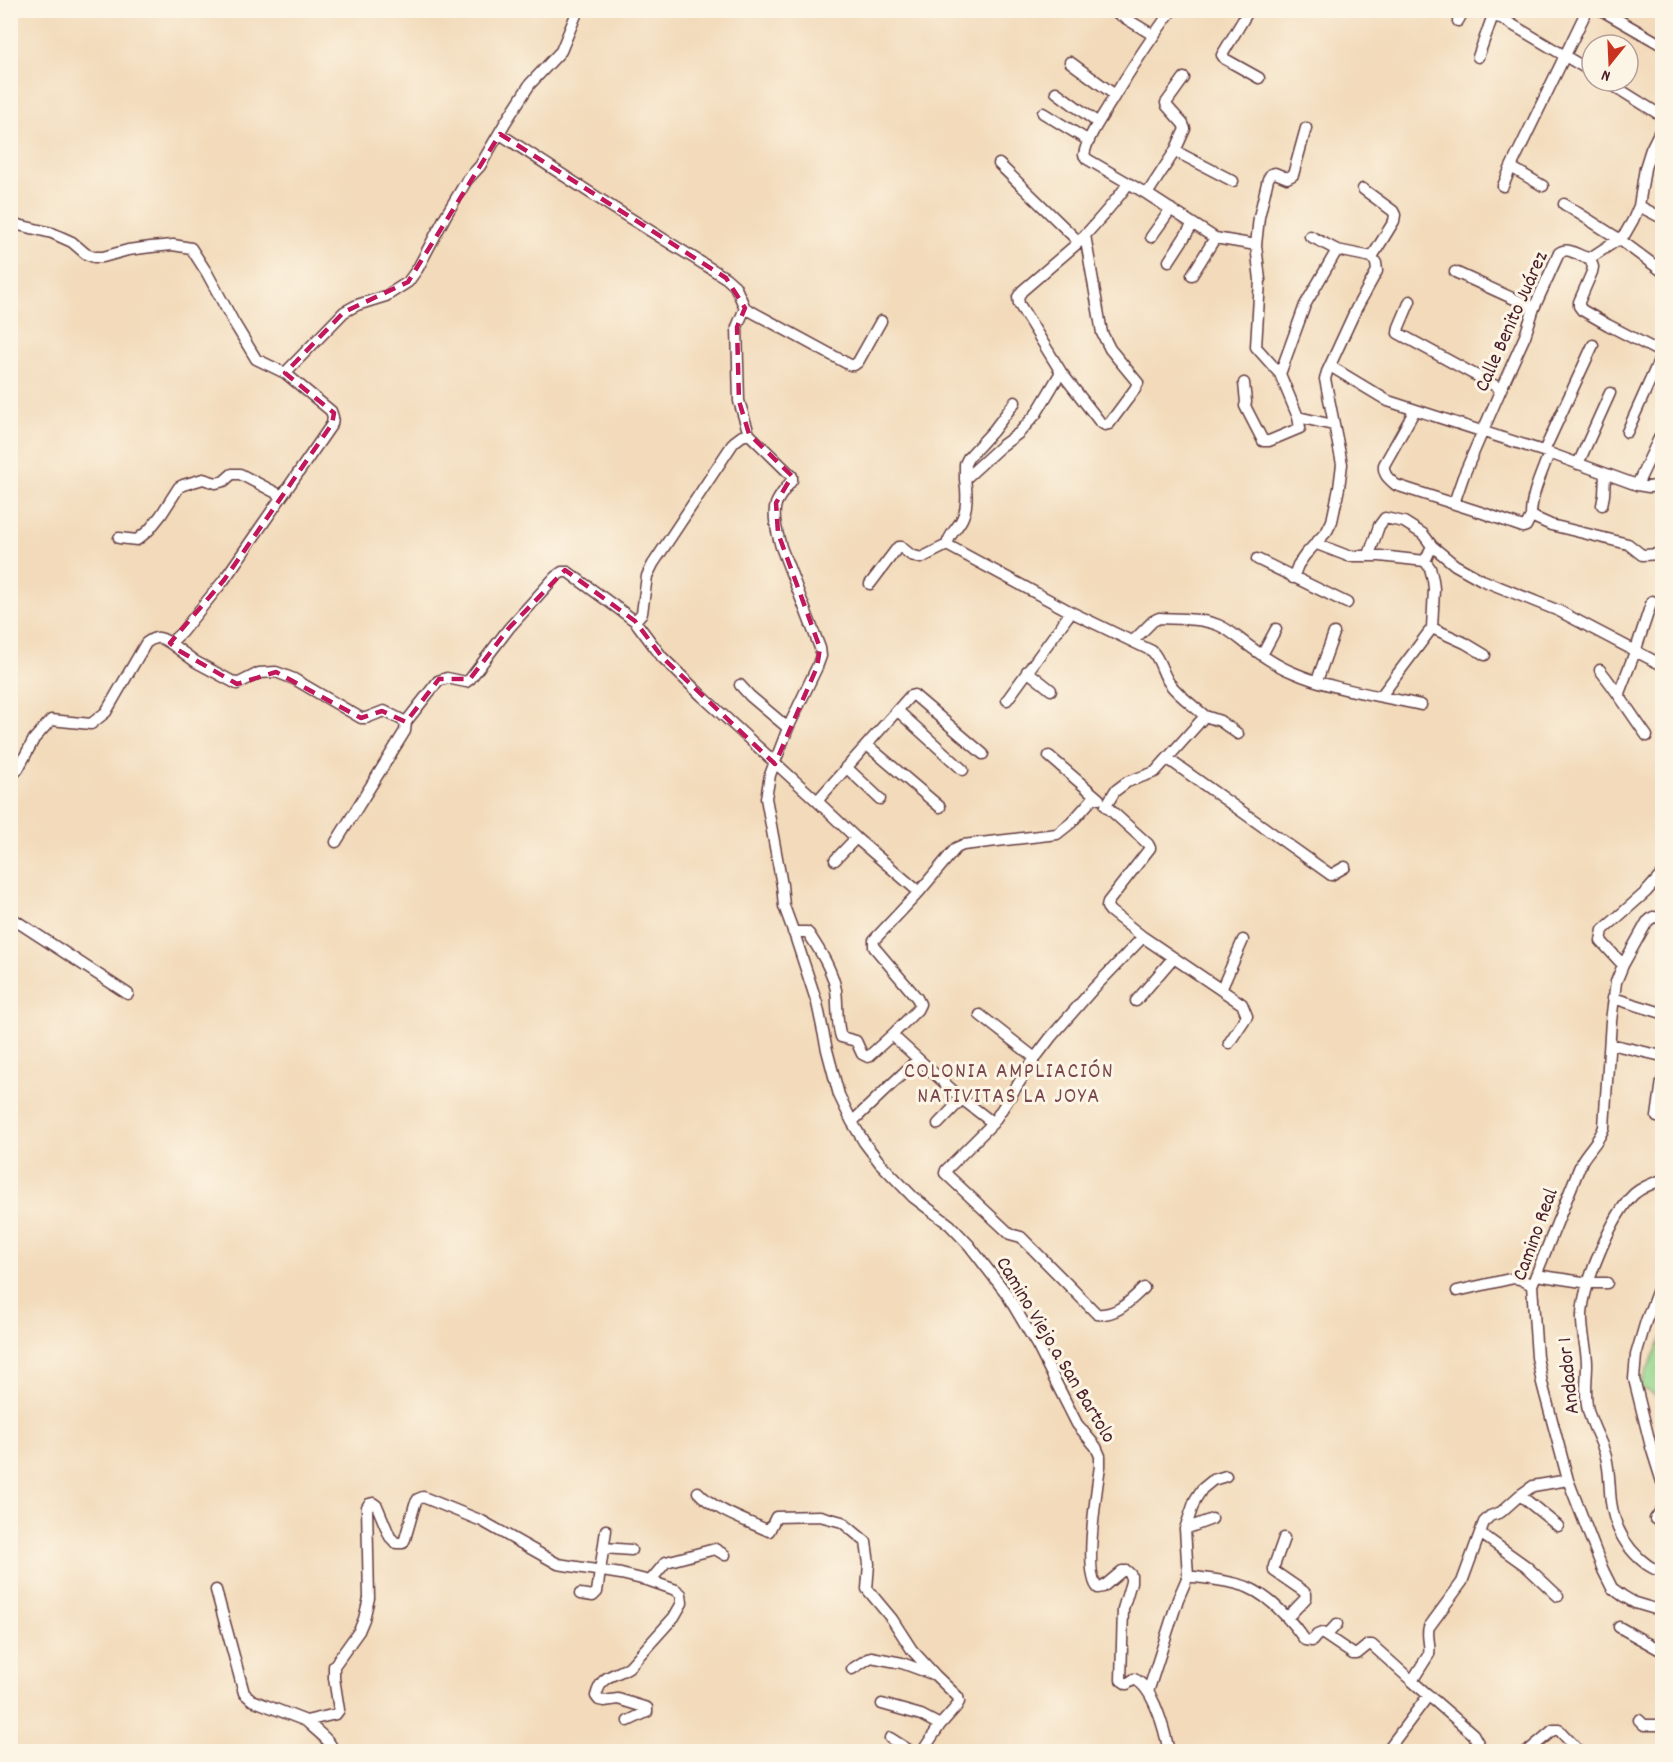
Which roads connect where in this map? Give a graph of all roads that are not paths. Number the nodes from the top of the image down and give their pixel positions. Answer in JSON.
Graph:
{"nodes":[{"id":1,"x":578,"y":10,"type":"edge"},
{"id":2,"x":1112,"y":10,"type":"edge"},
{"id":3,"x":1172,"y":10,"type":"edge"},
{"id":4,"x":1249,"y":10,"type":"edge"},
{"id":5,"x":1464,"y":10,"type":"edge"},
{"id":6,"x":1587,"y":10,"type":"edge"},
{"id":7,"x":1601,"y":10,"type":"edge"},
{"id":8,"x":1458,"y":21,"type":"dead end"},
{"id":9,"x":1153,"y":35,"type":"junction"},
{"id":10,"x":1662,"y":45,"type":"edge"},
{"id":11,"x":1566,"y":56,"type":"junction"},
{"id":12,"x":1478,"y":57,"type":"dead end"},
{"id":13,"x":1070,"y":62,"type":"dead end"},
{"id":14,"x":1580,"y":65,"type":"edge"},
{"id":15,"x":1184,"y":78,"type":"dead end"},
{"id":16,"x":1259,"y":78,"type":"dead end"},
{"id":17,"x":1056,"y":92,"type":"dead end"},
{"id":18,"x":1625,"y":93,"type":"edge"},
{"id":19,"x":1115,"y":94,"type":"junction"},
{"id":20,"x":1043,"y":113,"type":"dead end"},
{"id":21,"x":1662,"y":116,"type":"edge"},
{"id":22,"x":1098,"y":123,"type":"junction"},
{"id":23,"x":1662,"y":126,"type":"edge"},
{"id":24,"x":1306,"y":128,"type":"dead end"},
{"id":25,"x":500,"y":134,"type":"junction"},
{"id":26,"x":1089,"y":141,"type":"junction"},
{"id":27,"x":1175,"y":151,"type":"junction"},
{"id":28,"x":999,"y":164,"type":"dead end"},
{"id":29,"x":1511,"y":167,"type":"junction"},
{"id":30,"x":1233,"y":181,"type":"dead end"},
{"id":31,"x":1128,"y":184,"type":"junction"},
{"id":32,"x":1503,"y":186,"type":"dead end"},
{"id":33,"x":1543,"y":186,"type":"dead end"},
{"id":34,"x":1363,"y":189,"type":"dead end"},
{"id":35,"x":1147,"y":194,"type":"junction"},
{"id":36,"x":1564,"y":204,"type":"dead end"},
{"id":37,"x":1639,"y":206,"type":"junction"},
{"id":38,"x":1171,"y":209,"type":"junction"},
{"id":39,"x":1662,"y":218,"type":"edge"},
{"id":40,"x":10,"y":223,"type":"edge"},
{"id":41,"x":1193,"y":224,"type":"junction"},
{"id":42,"x":1310,"y":236,"type":"dead end"},
{"id":43,"x":1151,"y":237,"type":"dead end"},
{"id":44,"x":1082,"y":238,"type":"junction"},
{"id":45,"x":1215,"y":238,"type":"junction"},
{"id":46,"x":1619,"y":239,"type":"junction"},
{"id":47,"x":1256,"y":245,"type":"junction"},
{"id":48,"x":1337,"y":250,"type":"junction"},
{"id":49,"x":1372,"y":257,"type":"junction"},
{"id":50,"x":1590,"y":258,"type":"junction"},
{"id":51,"x":1169,"y":261,"type":"dead end"},
{"id":52,"x":1662,"y":271,"type":"edge"},
{"id":53,"x":1455,"y":272,"type":"dead end"},
{"id":54,"x":1192,"y":275,"type":"dead end"},
{"id":55,"x":1410,"y":301,"type":"dead end"},
{"id":56,"x":745,"y":308,"type":"junction"},
{"id":57,"x":1534,"y":308,"type":"junction"},
{"id":58,"x":881,"y":321,"type":"dead end"},
{"id":59,"x":1593,"y":345,"type":"dead end"},
{"id":60,"x":1662,"y":354,"type":"edge"},
{"id":61,"x":1330,"y":366,"type":"junction"},
{"id":62,"x":1061,"y":372,"type":"junction"},
{"id":63,"x":285,"y":373,"type":"junction"},
{"id":64,"x":1280,"y":374,"type":"junction"},
{"id":65,"x":1244,"y":382,"type":"dead end"},
{"id":66,"x":1501,"y":389,"type":"junction"},
{"id":67,"x":1610,"y":393,"type":"dead end"},
{"id":68,"x":1015,"y":402,"type":"dead end"},
{"id":69,"x":1415,"y":410,"type":"junction"},
{"id":70,"x":1298,"y":417,"type":"junction"},
{"id":71,"x":1333,"y":425,"type":"junction"},
{"id":72,"x":1627,"y":432,"type":"dead end"},
{"id":73,"x":1662,"y":432,"type":"edge"},
{"id":74,"x":1483,"y":433,"type":"junction"},
{"id":75,"x":748,"y":434,"type":"junction"},
{"id":76,"x":1546,"y":452,"type":"junction"},
{"id":77,"x":1578,"y":464,"type":"junction"},
{"id":78,"x":1605,"y":474,"type":"junction"},
{"id":79,"x":965,"y":479,"type":"junction"},
{"id":80,"x":1637,"y":485,"type":"junction"},
{"id":81,"x":1662,"y":485,"type":"edge"},
{"id":82,"x":282,"y":496,"type":"junction"},
{"id":83,"x":1454,"y":504,"type":"junction"},
{"id":84,"x":1602,"y":505,"type":"dead end"},
{"id":85,"x":1531,"y":516,"type":"junction"},
{"id":86,"x":119,"y":538,"type":"dead end"},
{"id":87,"x":1317,"y":544,"type":"junction"},
{"id":88,"x":947,"y":545,"type":"junction"},
{"id":89,"x":1431,"y":546,"type":"junction"},
{"id":90,"x":1662,"y":554,"type":"edge"},
{"id":91,"x":1369,"y":555,"type":"junction"},
{"id":92,"x":1257,"y":559,"type":"dead end"},
{"id":93,"x":1425,"y":561,"type":"junction"},
{"id":94,"x":1293,"y":578,"type":"junction"},
{"id":95,"x":870,"y":584,"type":"dead end"},
{"id":96,"x":1652,"y":601,"type":"dead end"},
{"id":97,"x":1347,"y":603,"type":"dead end"},
{"id":98,"x":1071,"y":612,"type":"junction"},
{"id":99,"x":634,"y":621,"type":"junction"},
{"id":100,"x":1432,"y":628,"type":"junction"},
{"id":101,"x":1276,"y":629,"type":"dead end"},
{"id":102,"x":1334,"y":633,"type":"dead end"},
{"id":103,"x":1134,"y":641,"type":"junction"},
{"id":104,"x":170,"y":643,"type":"junction"},
{"id":105,"x":1635,"y":652,"type":"junction"},
{"id":106,"x":1262,"y":656,"type":"junction"},
{"id":107,"x":1485,"y":656,"type":"dead end"},
{"id":108,"x":1662,"y":665,"type":"edge"},
{"id":109,"x":1600,"y":669,"type":"dead end"},
{"id":110,"x":1027,"y":671,"type":"junction"},
{"id":111,"x":1317,"y":681,"type":"junction"},
{"id":112,"x":740,"y":685,"type":"dead end"},
{"id":113,"x":1051,"y":690,"type":"dead end"},
{"id":114,"x":1618,"y":693,"type":"junction"},
{"id":115,"x":1381,"y":696,"type":"junction"},
{"id":116,"x":1007,"y":700,"type":"dead end"},
{"id":117,"x":1421,"y":705,"type":"dead end"},
{"id":118,"x":898,"y":711,"type":"junction"},
{"id":119,"x":1205,"y":716,"type":"junction"},
{"id":120,"x":406,"y":722,"type":"junction"},
{"id":121,"x":788,"y":728,"type":"junction"},
{"id":122,"x":1238,"y":734,"type":"dead end"},
{"id":123,"x":1647,"y":736,"type":"dead end"},
{"id":124,"x":867,"y":745,"type":"junction"},
{"id":125,"x":983,"y":754,"type":"dead end"},
{"id":126,"x":1049,"y":756,"type":"dead end"},
{"id":127,"x":1168,"y":759,"type":"junction"},
{"id":128,"x":775,"y":764,"type":"junction"},
{"id":129,"x":846,"y":767,"type":"junction"},
{"id":130,"x":963,"y":770,"type":"dead end"},
{"id":131,"x":10,"y":777,"type":"edge"},
{"id":132,"x":1095,"y":796,"type":"junction"},
{"id":133,"x":880,"y":799,"type":"dead end"},
{"id":134,"x":817,"y":801,"type":"junction"},
{"id":135,"x":1106,"y":806,"type":"junction"},
{"id":136,"x":940,"y":807,"type":"dead end"},
{"id":137,"x":856,"y":838,"type":"junction"},
{"id":138,"x":336,"y":842,"type":"dead end"},
{"id":139,"x":835,"y":861,"type":"dead end"},
{"id":140,"x":1345,"y":867,"type":"dead end"},
{"id":141,"x":1662,"y":874,"type":"edge"},
{"id":142,"x":919,"y":892,"type":"junction"},
{"id":143,"x":1658,"y":917,"type":"edge"},
{"id":144,"x":10,"y":918,"type":"edge"},
{"id":145,"x":793,"y":932,"type":"junction"},
{"id":146,"x":1143,"y":937,"type":"junction"},
{"id":147,"x":1243,"y":940,"type":"dead end"},
{"id":148,"x":1173,"y":958,"type":"junction"},
{"id":149,"x":1623,"y":965,"type":"junction"},
{"id":150,"x":1221,"y":990,"type":"junction"},
{"id":151,"x":128,"y":994,"type":"dead end"},
{"id":152,"x":1613,"y":998,"type":"junction"},
{"id":153,"x":1136,"y":1001,"type":"dead end"},
{"id":154,"x":1662,"y":1013,"type":"edge"},
{"id":155,"x":980,"y":1015,"type":"dead end"},
{"id":156,"x":892,"y":1035,"type":"junction"},
{"id":157,"x":1229,"y":1043,"type":"dead end"},
{"id":158,"x":1610,"y":1044,"type":"junction"},
{"id":159,"x":1662,"y":1056,"type":"edge"},
{"id":160,"x":1035,"y":1058,"type":"junction"},
{"id":161,"x":918,"y":1059,"type":"junction"},
{"id":162,"x":1662,"y":1081,"type":"edge"},
{"id":163,"x":962,"y":1099,"type":"junction"},
{"id":164,"x":1657,"y":1118,"type":"dead end"},
{"id":165,"x":852,"y":1122,"type":"junction"},
{"id":166,"x":993,"y":1123,"type":"junction"},
{"id":167,"x":938,"y":1124,"type":"dead end"},
{"id":168,"x":1662,"y":1180,"type":"edge"},
{"id":169,"x":1662,"y":1279,"type":"edge"},
{"id":170,"x":1534,"y":1280,"type":"junction"},
{"id":171,"x":1589,"y":1283,"type":"junction"},
{"id":172,"x":1607,"y":1283,"type":"dead end"},
{"id":173,"x":1144,"y":1288,"type":"dead end"},
{"id":174,"x":1457,"y":1291,"type":"dead end"},
{"id":175,"x":1226,"y":1476,"type":"dead end"},
{"id":176,"x":1568,"y":1480,"type":"junction"},
{"id":177,"x":1662,"y":1482,"type":"edge"},
{"id":178,"x":698,"y":1492,"type":"dead end"},
{"id":179,"x":1520,"y":1495,"type":"junction"},
{"id":180,"x":1662,"y":1509,"type":"edge"},
{"id":181,"x":1212,"y":1519,"type":"dead end"},
{"id":182,"x":1656,"y":1519,"type":"dead end"},
{"id":183,"x":1558,"y":1526,"type":"dead end"},
{"id":184,"x":1185,"y":1529,"type":"junction"},
{"id":185,"x":606,"y":1530,"type":"dead end"},
{"id":186,"x":1480,"y":1533,"type":"junction"},
{"id":187,"x":1284,"y":1538,"type":"dead end"},
{"id":188,"x":604,"y":1548,"type":"junction"},
{"id":189,"x":631,"y":1550,"type":"dead end"},
{"id":190,"x":725,"y":1555,"type":"dead end"},
{"id":191,"x":601,"y":1571,"type":"junction"},
{"id":192,"x":1662,"y":1571,"type":"edge"},
{"id":193,"x":1188,"y":1576,"type":"junction"},
{"id":194,"x":650,"y":1581,"type":"junction"},
{"id":195,"x":216,"y":1590,"type":"dead end"},
{"id":196,"x":580,"y":1594,"type":"dead end"},
{"id":197,"x":1558,"y":1596,"type":"dead end"},
{"id":198,"x":1662,"y":1611,"type":"edge"},
{"id":199,"x":1288,"y":1617,"type":"junction"},
{"id":200,"x":1337,"y":1624,"type":"dead end"},
{"id":201,"x":1619,"y":1627,"type":"dead end"},
{"id":202,"x":1327,"y":1635,"type":"junction"},
{"id":203,"x":1662,"y":1651,"type":"edge"},
{"id":204,"x":852,"y":1669,"type":"dead end"},
{"id":205,"x":935,"y":1676,"type":"junction"},
{"id":206,"x":1412,"y":1681,"type":"junction"},
{"id":207,"x":1148,"y":1692,"type":"junction"},
{"id":208,"x":1428,"y":1696,"type":"junction"},
{"id":209,"x":882,"y":1704,"type":"dead end"},
{"id":210,"x":627,"y":1720,"type":"dead end"},
{"id":211,"x":1639,"y":1720,"type":"dead end"},
{"id":212,"x":306,"y":1721,"type":"junction"},
{"id":213,"x":940,"y":1725,"type":"junction"},
{"id":214,"x":1662,"y":1725,"type":"edge"},
{"id":215,"x":890,"y":1738,"type":"dead end"},
{"id":216,"x":334,"y":1752,"type":"edge"},
{"id":217,"x":912,"y":1752,"type":"edge"},
{"id":218,"x":922,"y":1752,"type":"edge"},
{"id":219,"x":1169,"y":1752,"type":"edge"},
{"id":220,"x":1386,"y":1752,"type":"edge"},
{"id":221,"x":1483,"y":1752,"type":"edge"},
{"id":222,"x":1527,"y":1752,"type":"edge"},
{"id":223,"x":1580,"y":1752,"type":"edge"}],
"edges":[{"from":1,"to":25,"type":"street"},
{"from":2,"to":9,"type":"street"},
{"from":3,"to":9,"type":"street"},
{"from":4,"to":16,"type":"street"},
{"from":5,"to":8,"type":"street"},
{"from":6,"to":11,"type":"street"},
{"from":7,"to":10,"type":"street"},
{"from":9,"to":19,"type":"street"},
{"from":11,"to":12,"type":"street"},
{"from":11,"to":14,"type":"street"},
{"from":11,"to":29,"type":"street"},
{"from":13,"to":19,"type":"street"},
{"from":15,"to":27,"type":"street"},
{"from":17,"to":22,"type":"street"},
{"from":18,"to":21,"type":"street"},
{"from":19,"to":22,"type":"street"},
{"from":20,"to":26,"type":"street"},
{"from":22,"to":26,"type":"street"},
{"from":23,"to":37,"type":"street"},
{"from":24,"to":47,"type":"street"},
{"from":25,"to":56,"type":"street"},
{"from":25,"to":63,"type":"street"},
{"from":26,"to":31,"type":"street"},
{"from":27,"to":30,"type":"street"},
{"from":27,"to":35,"type":"street"},
{"from":28,"to":44,"type":"street"},
{"from":29,"to":32,"type":"street"},
{"from":29,"to":33,"type":"street"},
{"from":31,"to":35,"type":"street"},
{"from":31,"to":44,"type":"street"},
{"from":34,"to":49,"type":"street"},
{"from":35,"to":38,"type":"street"},
{"from":36,"to":46,"type":"street"},
{"from":37,"to":39,"type":"street"},
{"from":37,"to":46,"type":"street"},
{"from":38,"to":41,"type":"street"},
{"from":38,"to":43,"type":"street"},
{"from":40,"to":63,"type":"street"},
{"from":41,"to":45,"type":"street"},
{"from":41,"to":51,"type":"street"},
{"from":42,"to":48,"type":"street"},
{"from":44,"to":62,"type":"street"},
{"from":44,"to":62,"type":"street"},
{"from":45,"to":47,"type":"street"},
{"from":45,"to":54,"type":"street"},
{"from":46,"to":50,"type":"street"},
{"from":46,"to":52,"type":"street"},
{"from":47,"to":64,"type":"street"},
{"from":48,"to":49,"type":"street"},
{"from":48,"to":64,"type":"street"},
{"from":49,"to":61,"type":"street"},
{"from":50,"to":57,"type":"street","name":"Calle Benito Juárez"},
{"from":50,"to":60,"type":"street"},
{"from":53,"to":57,"type":"street"},
{"from":55,"to":66,"type":"street"},
{"from":56,"to":58,"type":"street"},
{"from":56,"to":75,"type":"street"},
{"from":57,"to":66,"type":"street","name":"Calle Benito Juárez"},
{"from":59,"to":76,"type":"street"},
{"from":60,"to":72,"type":"street"},
{"from":61,"to":69,"type":"street"},
{"from":61,"to":71,"type":"street"},
{"from":62,"to":79,"type":"street"},
{"from":63,"to":82,"type":"street"},
{"from":64,"to":70,"type":"street"},
{"from":65,"to":70,"type":"street"},
{"from":66,"to":74,"type":"street","name":"Calle Benito Juárez"},
{"from":67,"to":77,"type":"street"},
{"from":68,"to":79,"type":"street"},
{"from":69,"to":74,"type":"street"},
{"from":69,"to":83,"type":"street"},
{"from":70,"to":71,"type":"street"},
{"from":71,"to":87,"type":"street"},
{"from":73,"to":80,"type":"street"},
{"from":74,"to":76,"type":"street"},
{"from":74,"to":83,"type":"street","name":"Calle Benito Juárez"},
{"from":75,"to":99,"type":"street"},
{"from":75,"to":121,"type":"street","name":"Camino Viejo a San Bartolo"},
{"from":76,"to":77,"type":"street"},
{"from":76,"to":85,"type":"street"},
{"from":77,"to":78,"type":"street"},
{"from":78,"to":80,"type":"street"},
{"from":78,"to":84,"type":"street"},
{"from":79,"to":88,"type":"street"},
{"from":80,"to":81,"type":"street"},
{"from":82,"to":86,"type":"street"},
{"from":82,"to":104,"type":"street"},
{"from":83,"to":85,"type":"street"},
{"from":85,"to":90,"type":"street"},
{"from":87,"to":91,"type":"street"},
{"from":87,"to":94,"type":"street"},
{"from":88,"to":95,"type":"street"},
{"from":88,"to":98,"type":"street"},
{"from":89,"to":91,"type":"street"},
{"from":89,"to":93,"type":"street"},
{"from":89,"to":105,"type":"street"},
{"from":91,"to":93,"type":"street"},
{"from":92,"to":94,"type":"street"},
{"from":93,"to":100,"type":"street"},
{"from":94,"to":97,"type":"street"},
{"from":96,"to":105,"type":"street"},
{"from":98,"to":103,"type":"street"},
{"from":98,"to":110,"type":"street"},
{"from":99,"to":120,"type":"street"},
{"from":99,"to":128,"type":"street"},
{"from":100,"to":107,"type":"street"},
{"from":100,"to":115,"type":"street"},
{"from":101,"to":106,"type":"street"},
{"from":102,"to":111,"type":"street"},
{"from":103,"to":106,"type":"street"},
{"from":103,"to":119,"type":"street"},
{"from":104,"to":120,"type":"street"},
{"from":104,"to":131,"type":"street"},
{"from":105,"to":108,"type":"street"},
{"from":105,"to":114,"type":"street"},
{"from":106,"to":111,"type":"street"},
{"from":109,"to":114,"type":"street"},
{"from":110,"to":113,"type":"street"},
{"from":110,"to":116,"type":"street"},
{"from":111,"to":115,"type":"street"},
{"from":112,"to":121,"type":"street"},
{"from":114,"to":123,"type":"street"},
{"from":115,"to":117,"type":"street"},
{"from":118,"to":124,"type":"street"},
{"from":118,"to":125,"type":"street"},
{"from":118,"to":130,"type":"street"},
{"from":119,"to":122,"type":"street"},
{"from":119,"to":127,"type":"street"},
{"from":120,"to":138,"type":"street"},
{"from":121,"to":128,"type":"street","name":"Camino Viejo a San Bartolo"},
{"from":124,"to":129,"type":"street"},
{"from":124,"to":136,"type":"street"},
{"from":126,"to":132,"type":"street"},
{"from":127,"to":135,"type":"street"},
{"from":127,"to":140,"type":"street"},
{"from":128,"to":134,"type":"street"},
{"from":128,"to":145,"type":"street","name":"Camino Viejo a San Bartolo"},
{"from":129,"to":133,"type":"street"},
{"from":129,"to":134,"type":"street"},
{"from":132,"to":135,"type":"street"},
{"from":132,"to":142,"type":"street"},
{"from":134,"to":137,"type":"street"},
{"from":135,"to":146,"type":"street"},
{"from":137,"to":139,"type":"street"},
{"from":137,"to":142,"type":"street"},
{"from":141,"to":149,"type":"street"},
{"from":142,"to":156,"type":"street"},
{"from":143,"to":149,"type":"street","name":"Camino Real"},
{"from":144,"to":151,"type":"street"},
{"from":145,"to":156,"type":"street"},
{"from":145,"to":165,"type":"street","name":"Camino Viejo a San Bartolo"},
{"from":146,"to":148,"type":"street"},
{"from":146,"to":160,"type":"street"},
{"from":147,"to":150,"type":"street"},
{"from":148,"to":150,"type":"street"},
{"from":148,"to":153,"type":"street"},
{"from":149,"to":152,"type":"street","name":"Camino Real"},
{"from":150,"to":157,"type":"street"},
{"from":152,"to":154,"type":"street"},
{"from":152,"to":158,"type":"street","name":"Camino Real"},
{"from":155,"to":160,"type":"street"},
{"from":156,"to":161,"type":"street"},
{"from":158,"to":159,"type":"street"},
{"from":158,"to":170,"type":"street","name":"Camino Real"},
{"from":160,"to":166,"type":"street"},
{"from":161,"to":163,"type":"street"},
{"from":161,"to":165,"type":"street"},
{"from":162,"to":164,"type":"street"},
{"from":163,"to":166,"type":"street"},
{"from":163,"to":167,"type":"street"},
{"from":165,"to":207,"type":"street","name":"Camino Viejo a San Bartolo"},
{"from":166,"to":173,"type":"street"},
{"from":168,"to":171,"type":"street","name":"Andador 1"},
{"from":169,"to":177,"type":"street"},
{"from":170,"to":171,"type":"street"},
{"from":170,"to":174,"type":"street"},
{"from":170,"to":176,"type":"street","name":"Camino Real"},
{"from":171,"to":172,"type":"street"},
{"from":171,"to":192,"type":"street","name":"Andador 1"},
{"from":175,"to":184,"type":"street"},
{"from":176,"to":179,"type":"street"},
{"from":176,"to":198,"type":"street","name":"Camino Real"},
{"from":178,"to":205,"type":"street"},
{"from":179,"to":183,"type":"street"},
{"from":179,"to":186,"type":"street"},
{"from":180,"to":182,"type":"street"},
{"from":181,"to":184,"type":"street"},
{"from":184,"to":193,"type":"street"},
{"from":185,"to":188,"type":"street"},
{"from":186,"to":197,"type":"street"},
{"from":186,"to":206,"type":"street"},
{"from":187,"to":199,"type":"street"},
{"from":188,"to":189,"type":"street"},
{"from":188,"to":191,"type":"street"},
{"from":190,"to":194,"type":"street"},
{"from":191,"to":194,"type":"street"},
{"from":191,"to":196,"type":"street"},
{"from":191,"to":212,"type":"street"},
{"from":193,"to":199,"type":"street"},
{"from":193,"to":207,"type":"street"},
{"from":194,"to":210,"type":"street"},
{"from":195,"to":212,"type":"street"},
{"from":199,"to":202,"type":"street"},
{"from":200,"to":202,"type":"street"},
{"from":201,"to":203,"type":"street"},
{"from":202,"to":206,"type":"street"},
{"from":204,"to":205,"type":"street"},
{"from":205,"to":213,"type":"street"},
{"from":206,"to":208,"type":"street"},
{"from":207,"to":219,"type":"street"},
{"from":208,"to":220,"type":"street"},
{"from":208,"to":221,"type":"street"},
{"from":209,"to":213,"type":"street"},
{"from":211,"to":214,"type":"street"},
{"from":212,"to":216,"type":"street"},
{"from":213,"to":218,"type":"street"},
{"from":215,"to":217,"type":"street"},
{"from":222,"to":223,"type":"street"}]}
